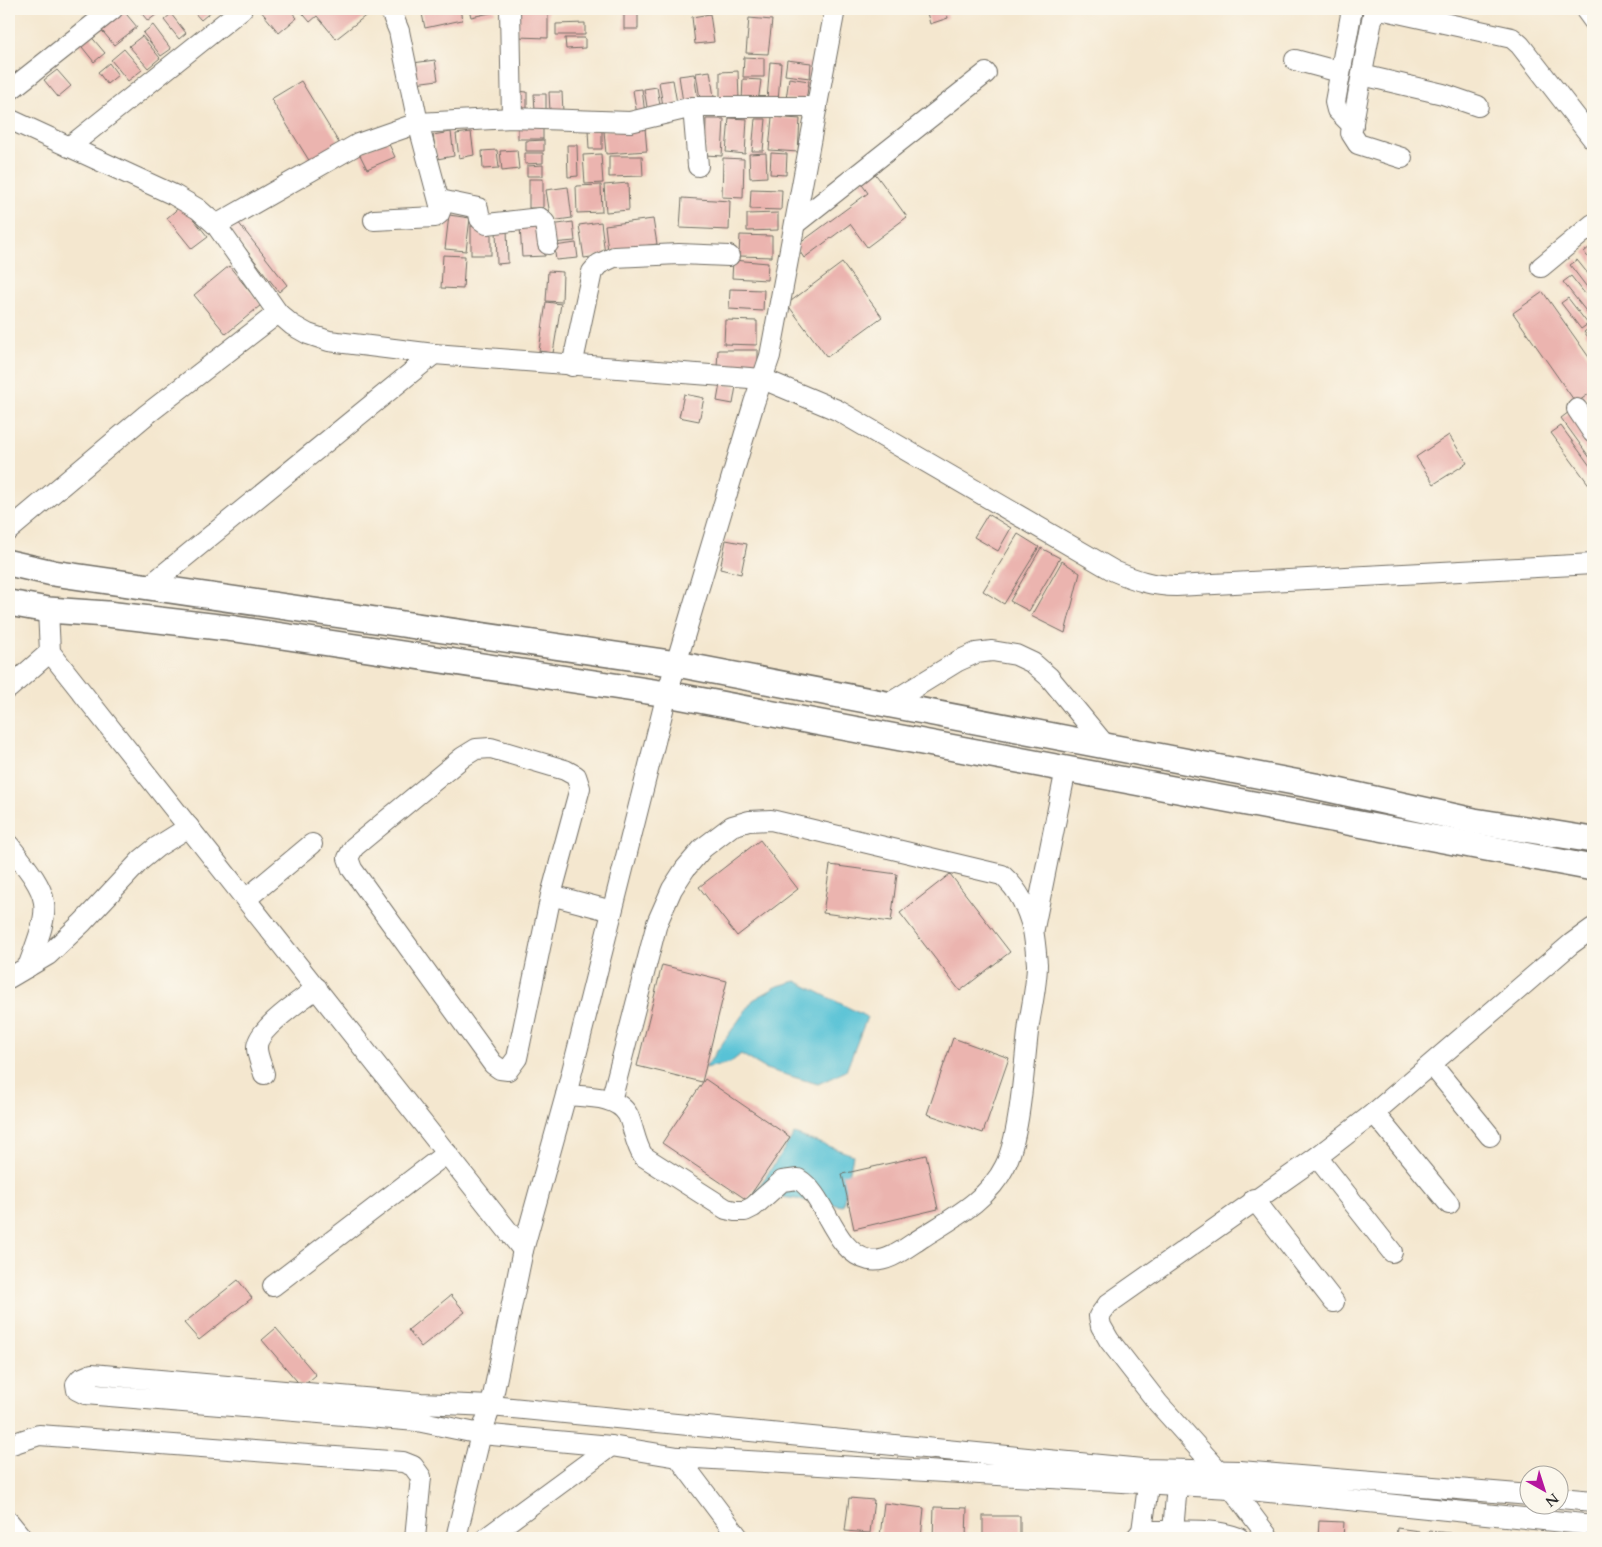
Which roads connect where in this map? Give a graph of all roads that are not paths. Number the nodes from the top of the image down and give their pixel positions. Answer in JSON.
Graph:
{"nodes":[{"id":1,"x":113,"y":9,"type":"edge"},
{"id":2,"x":242,"y":9,"type":"edge"},
{"id":3,"x":390,"y":9,"type":"edge"},
{"id":4,"x":510,"y":9,"type":"edge"},
{"id":5,"x":835,"y":9,"type":"edge"},
{"id":6,"x":1352,"y":9,"type":"edge"},
{"id":7,"x":1374,"y":9,"type":"edge"},
{"id":8,"x":1380,"y":9,"type":"edge"},
{"id":9,"x":1585,"y":9,"type":"edge"},
{"id":10,"x":1593,"y":20,"type":"edge"},
{"id":11,"x":1295,"y":60,"type":"dead end"},
{"id":12,"x":1340,"y":72,"type":"junction"},
{"id":13,"x":986,"y":73,"type":"dead end"},
{"id":14,"x":1362,"y":75,"type":"junction"},
{"id":15,"x":9,"y":91,"type":"edge"},
{"id":16,"x":1478,"y":106,"type":"dead end"},
{"id":17,"x":694,"y":107,"type":"junction"},
{"id":18,"x":817,"y":107,"type":"junction"},
{"id":19,"x":9,"y":118,"type":"edge"},
{"id":20,"x":512,"y":118,"type":"junction"},
{"id":21,"x":418,"y":123,"type":"junction"},
{"id":22,"x":1353,"y":126,"type":"junction"},
{"id":23,"x":1593,"y":139,"type":"edge"},
{"id":24,"x":69,"y":147,"type":"junction"},
{"id":25,"x":1402,"y":158,"type":"dead end"},
{"id":26,"x":698,"y":166,"type":"dead end"},
{"id":27,"x":440,"y":200,"type":"junction"},
{"id":28,"x":374,"y":220,"type":"dead end"},
{"id":29,"x":795,"y":224,"type":"junction"},
{"id":30,"x":1593,"y":224,"type":"edge"},
{"id":31,"x":216,"y":225,"type":"junction"},
{"id":32,"x":548,"y":244,"type":"dead end"},
{"id":33,"x":729,"y":256,"type":"dead end"},
{"id":34,"x":1541,"y":267,"type":"dead end"},
{"id":35,"x":278,"y":313,"type":"junction"},
{"id":36,"x":434,"y":354,"type":"junction"},
{"id":37,"x":572,"y":366,"type":"junction"},
{"id":38,"x":763,"y":380,"type":"junction"},
{"id":39,"x":1578,"y":409,"type":"dead end"},
{"id":40,"x":1593,"y":433,"type":"edge"},
{"id":41,"x":9,"y":530,"type":"edge"},
{"id":42,"x":9,"y":563,"type":"edge"},
{"id":43,"x":1593,"y":564,"type":"edge"},
{"id":44,"x":148,"y":587,"type":"junction"},
{"id":45,"x":9,"y":603,"type":"edge"},
{"id":46,"x":48,"y":610,"type":"junction"},
{"id":47,"x":50,"y":652,"type":"junction"},
{"id":48,"x":677,"y":664,"type":"junction"},
{"id":49,"x":9,"y":688,"type":"edge"},
{"id":50,"x":668,"y":694,"type":"junction"},
{"id":51,"x":888,"y":704,"type":"junction"},
{"id":52,"x":1106,"y":746,"type":"junction"},
{"id":53,"x":1066,"y":769,"type":"junction"},
{"id":54,"x":189,"y":827,"type":"junction"},
{"id":55,"x":1593,"y":840,"type":"edge"},
{"id":56,"x":312,"y":844,"type":"dead end"},
{"id":57,"x":9,"y":845,"type":"edge"},
{"id":58,"x":1593,"y":868,"type":"edge"},
{"id":59,"x":551,"y":895,"type":"junction"},
{"id":60,"x":246,"y":899,"type":"junction"},
{"id":61,"x":612,"y":911,"type":"junction"},
{"id":62,"x":1593,"y":928,"type":"edge"},
{"id":63,"x":1033,"y":931,"type":"junction"},
{"id":64,"x":28,"y":967,"type":"junction"},
{"id":65,"x":9,"y":978,"type":"edge"},
{"id":66,"x":317,"y":988,"type":"junction"},
{"id":67,"x":1432,"y":1065,"type":"junction"},
{"id":68,"x":264,"y":1074,"type":"dead end"},
{"id":69,"x":566,"y":1094,"type":"junction"},
{"id":70,"x":611,"y":1100,"type":"junction"},
{"id":71,"x":1374,"y":1113,"type":"junction"},
{"id":72,"x":1490,"y":1136,"type":"dead end"},
{"id":73,"x":447,"y":1153,"type":"junction"},
{"id":74,"x":1316,"y":1157,"type":"junction"},
{"id":75,"x":1254,"y":1199,"type":"junction"},
{"id":76,"x":1449,"y":1204,"type":"dead end"},
{"id":77,"x":523,"y":1250,"type":"junction"},
{"id":78,"x":1392,"y":1252,"type":"dead end"},
{"id":79,"x":273,"y":1286,"type":"dead end"},
{"id":80,"x":1334,"y":1302,"type":"dead end"},
{"id":81,"x":491,"y":1406,"type":"junction"},
{"id":82,"x":481,"y":1434,"type":"junction"},
{"id":83,"x":9,"y":1445,"type":"edge"},
{"id":84,"x":611,"y":1446,"type":"junction"},
{"id":85,"x":678,"y":1457,"type":"junction"},
{"id":86,"x":1218,"y":1470,"type":"junction"},
{"id":87,"x":1149,"y":1477,"type":"junction"},
{"id":88,"x":1178,"y":1478,"type":"junction"},
{"id":89,"x":1230,"y":1488,"type":"junction"},
{"id":90,"x":1520,"y":1494,"type":"edge"},
{"id":91,"x":1570,"y":1499,"type":"edge"},
{"id":92,"x":1593,"y":1501,"type":"edge"},
{"id":93,"x":9,"y":1522,"type":"edge"},
{"id":94,"x":1593,"y":1525,"type":"edge"},
{"id":95,"x":1174,"y":1531,"type":"junction"},
{"id":96,"x":1139,"y":1535,"type":"edge"},
{"id":97,"x":22,"y":1538,"type":"edge"},
{"id":98,"x":415,"y":1538,"type":"edge"},
{"id":99,"x":456,"y":1538,"type":"edge"},
{"id":100,"x":486,"y":1538,"type":"edge"},
{"id":101,"x":739,"y":1538,"type":"edge"},
{"id":102,"x":1239,"y":1538,"type":"edge"},
{"id":103,"x":1269,"y":1538,"type":"edge"}],
"edges":[{"from":1,"to":15,"type":"street"},
{"from":2,"to":24,"type":"street"},
{"from":3,"to":21,"type":"street"},
{"from":4,"to":20,"type":"street"},
{"from":5,"to":18,"type":"street"},
{"from":6,"to":12,"type":"street"},
{"from":7,"to":14,"type":"street"},
{"from":8,"to":23,"type":"street"},
{"from":9,"to":10,"type":"street"},
{"from":11,"to":12,"type":"street"},
{"from":12,"to":22,"type":"street"},
{"from":13,"to":29,"type":"street"},
{"from":14,"to":16,"type":"street"},
{"from":14,"to":22,"type":"street"},
{"from":17,"to":18,"type":"street"},
{"from":17,"to":20,"type":"street"},
{"from":17,"to":26,"type":"street"},
{"from":18,"to":29,"type":"street"},
{"from":19,"to":24,"type":"street"},
{"from":20,"to":21,"type":"street"},
{"from":21,"to":27,"type":"street"},
{"from":21,"to":31,"type":"street"},
{"from":22,"to":25,"type":"street"},
{"from":24,"to":31,"type":"street"},
{"from":27,"to":28,"type":"street"},
{"from":27,"to":32,"type":"street"},
{"from":29,"to":38,"type":"street"},
{"from":30,"to":34,"type":"street"},
{"from":31,"to":35,"type":"street"},
{"from":33,"to":37,"type":"street"},
{"from":35,"to":36,"type":"street"},
{"from":35,"to":41,"type":"street"},
{"from":36,"to":37,"type":"street"},
{"from":36,"to":44,"type":"street"},
{"from":37,"to":38,"type":"street"},
{"from":38,"to":43,"type":"street"},
{"from":38,"to":48,"type":"street"},
{"from":39,"to":40,"type":"street"},
{"from":42,"to":44,"type":"main road"},
{"from":44,"to":48,"type":"main road"},
{"from":45,"to":46,"type":"main road"},
{"from":46,"to":47,"type":"street"},
{"from":46,"to":50,"type":"main road"},
{"from":47,"to":49,"type":"street"},
{"from":47,"to":54,"type":"street"},
{"from":48,"to":50,"type":"street"},
{"from":48,"to":51,"type":"main road"},
{"from":50,"to":53,"type":"main road"},
{"from":50,"to":61,"type":"street"},
{"from":51,"to":52,"type":"main road"},
{"from":51,"to":52,"type":"street"},
{"from":52,"to":55,"type":"main road"},
{"from":53,"to":58,"type":"main road"},
{"from":53,"to":63,"type":"street"},
{"from":54,"to":60,"type":"street"},
{"from":54,"to":64,"type":"street"},
{"from":56,"to":60,"type":"street"},
{"from":57,"to":64,"type":"street"},
{"from":59,"to":59,"type":"street"},
{"from":59,"to":61,"type":"street"},
{"from":60,"to":66,"type":"street"},
{"from":61,"to":69,"type":"street"},
{"from":62,"to":67,"type":"street"},
{"from":63,"to":70,"type":"street"},
{"from":63,"to":70,"type":"street"},
{"from":64,"to":65,"type":"street"},
{"from":66,"to":68,"type":"street"},
{"from":66,"to":73,"type":"street"},
{"from":67,"to":71,"type":"street"},
{"from":67,"to":72,"type":"street"},
{"from":69,"to":70,"type":"street"},
{"from":69,"to":77,"type":"street"},
{"from":71,"to":74,"type":"street"},
{"from":71,"to":76,"type":"street"},
{"from":73,"to":77,"type":"street"},
{"from":73,"to":79,"type":"street"},
{"from":74,"to":75,"type":"street"},
{"from":74,"to":78,"type":"street"},
{"from":75,"to":80,"type":"street"},
{"from":75,"to":86,"type":"street"},
{"from":77,"to":81,"type":"street"},
{"from":81,"to":82,"type":"street"},
{"from":81,"to":82,"type":"street"},
{"from":81,"to":87,"type":"street"},
{"from":82,"to":84,"type":"street"},
{"from":82,"to":99,"type":"street"},
{"from":83,"to":98,"type":"street"},
{"from":84,"to":85,"type":"street"},
{"from":84,"to":100,"type":"street"},
{"from":85,"to":87,"type":"street"},
{"from":85,"to":101,"type":"street"},
{"from":86,"to":88,"type":"street"},
{"from":86,"to":89,"type":"street"},
{"from":86,"to":90,"type":"street"},
{"from":87,"to":88,"type":"street"},
{"from":87,"to":96,"type":"street"},
{"from":88,"to":89,"type":"street"},
{"from":88,"to":95,"type":"street"},
{"from":89,"to":94,"type":"street"},
{"from":89,"to":103,"type":"street"},
{"from":91,"to":92,"type":"street"},
{"from":93,"to":97,"type":"street"},
{"from":95,"to":96,"type":"street"},
{"from":95,"to":102,"type":"street"}]}
